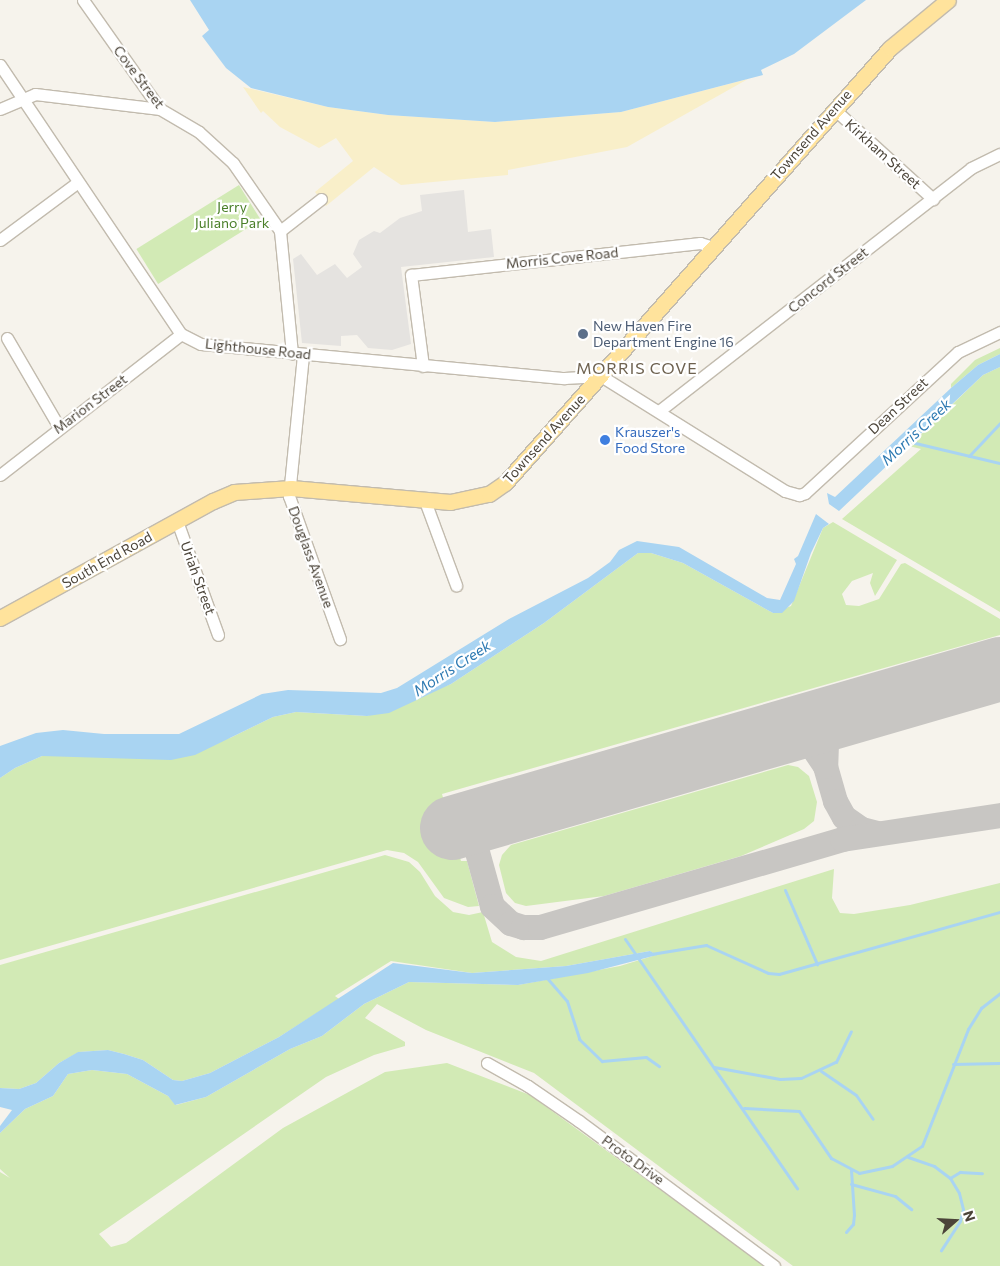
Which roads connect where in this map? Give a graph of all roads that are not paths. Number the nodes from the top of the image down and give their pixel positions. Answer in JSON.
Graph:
{"nodes":[{"id":1,"x":83,"y":0,"type":"edge"},
{"id":2,"x":948,"y":0,"type":"edge"},
{"id":3,"x":0,"y":65,"type":"edge"},
{"id":4,"x":23,"y":100,"type":"junction"},
{"id":5,"x":0,"y":109,"type":"edge"},
{"id":6,"x":160,"y":109,"type":"junction"},
{"id":7,"x":834,"y":109,"type":"junction"},
{"id":8,"x":1000,"y":154,"type":"edge"},
{"id":9,"x":78,"y":182,"type":"junction"},
{"id":10,"x":321,"y":199,"type":"dead end"},
{"id":11,"x":933,"y":199,"type":"junction"},
{"id":12,"x":280,"y":231,"type":"junction"},
{"id":13,"x":0,"y":240,"type":"edge"},
{"id":14,"x":713,"y":247,"type":"junction"},
{"id":15,"x":1000,"y":332,"type":"edge"},
{"id":16,"x":181,"y":334,"type":"junction"},
{"id":17,"x":7,"y":338,"type":"dead end"},
{"id":18,"x":298,"y":354,"type":"junction"},
{"id":19,"x":423,"y":366,"type":"junction"},
{"id":20,"x":600,"y":376,"type":"junction"},
{"id":21,"x":659,"y":411,"type":"junction"},
{"id":22,"x":59,"y":427,"type":"junction"},
{"id":23,"x":0,"y":475,"type":"edge"},
{"id":24,"x":291,"y":488,"type":"junction"},
{"id":25,"x":213,"y":500,"type":"joint"},
{"id":26,"x":425,"y":501,"type":"junction"},
{"id":27,"x":177,"y":521,"type":"junction"},
{"id":28,"x":456,"y":585,"type":"dead end"},
{"id":29,"x":0,"y":618,"type":"edge"},
{"id":30,"x":218,"y":635,"type":"dead end"},
{"id":31,"x":340,"y":639,"type":"dead end"},
{"id":32,"x":486,"y":1063,"type":"dead end"},
{"id":33,"x":774,"y":1266,"type":"edge"}],
"edges":[{"from":1,"to":6,"type":"street","name":"Cove Street"},
{"from":2,"to":7,"type":"main road","name":"Townsend Avenue"},
{"from":3,"to":4,"type":"street"},
{"from":4,"to":5,"type":"street"},
{"from":4,"to":6,"type":"street"},
{"from":4,"to":9,"type":"street"},
{"from":6,"to":12,"type":"street","name":"Cove Street"},
{"from":7,"to":11,"type":"street","name":"Kirkham Street"},
{"from":7,"to":14,"type":"main road","name":"Townsend Avenue"},
{"from":8,"to":11,"type":"street","name":"Concord Street"},
{"from":9,"to":13,"type":"street"},
{"from":9,"to":16,"type":"street"},
{"from":10,"to":12,"type":"street"},
{"from":11,"to":21,"type":"street","name":"Concord Street"},
{"from":12,"to":18,"type":"street","name":"Cove Street"},
{"from":14,"to":19,"type":"street","name":"Morris Cove Road"},
{"from":14,"to":20,"type":"main road","name":"Townsend Avenue"},
{"from":15,"to":21,"type":"street","name":"Dean Street"},
{"from":16,"to":18,"type":"street","name":"Lighthouse Road"},
{"from":16,"to":22,"type":"street","name":"Marion Street"},
{"from":17,"to":22,"type":"street"},
{"from":18,"to":19,"type":"street","name":"Lighthouse Road"},
{"from":18,"to":24,"type":"street","name":"Douglass Avenue"},
{"from":19,"to":20,"type":"street","name":"Lighthouse Road"},
{"from":20,"to":21,"type":"street"},
{"from":20,"to":26,"type":"main road","name":"Townsend Avenue"},
{"from":22,"to":23,"type":"street","name":"Marion Street"},
{"from":24,"to":25,"type":"main road","name":"Townsend Avenue"},
{"from":24,"to":26,"type":"main road","name":"Townsend Avenue"},
{"from":24,"to":31,"type":"street","name":"Douglass Avenue"},
{"from":25,"to":27,"type":"main road","name":"South End Road"},
{"from":26,"to":28,"type":"street"},
{"from":27,"to":29,"type":"main road","name":"South End Road"},
{"from":27,"to":30,"type":"street","name":"Uriah Street"},
{"from":32,"to":33,"type":"street","name":"Proto Drive"}]}
